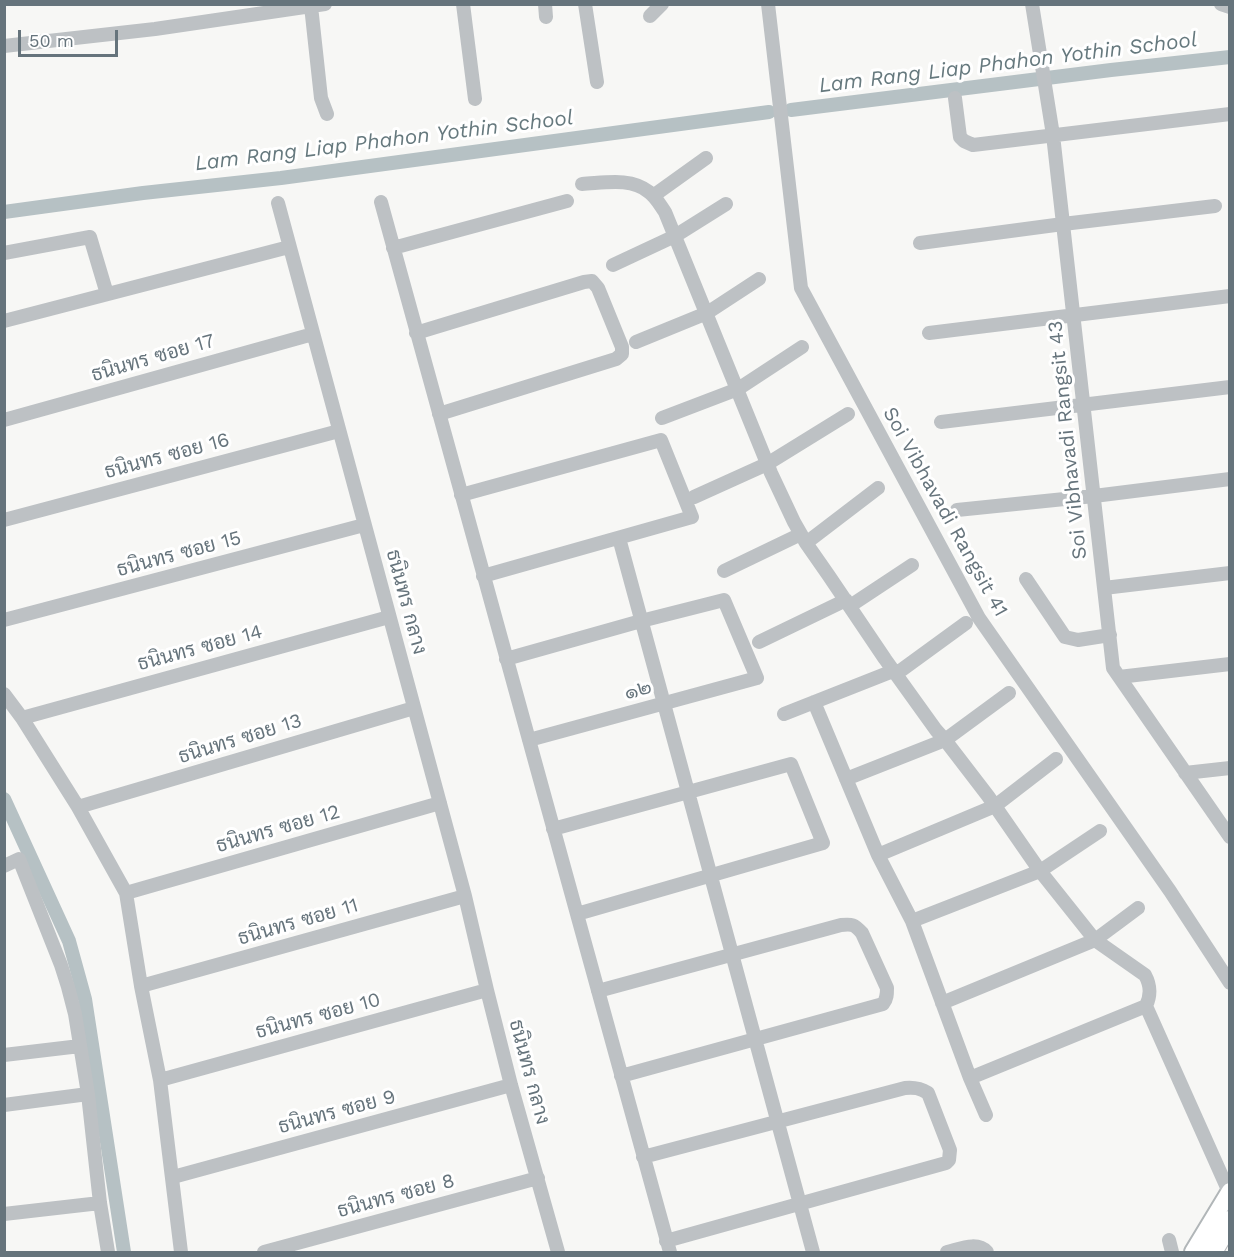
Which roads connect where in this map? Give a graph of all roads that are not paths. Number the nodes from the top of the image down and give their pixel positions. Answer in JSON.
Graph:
{"nodes":[{"id":1,"x":463,"y":4,"type":"edge"},
{"id":2,"x":585,"y":4,"type":"edge"},
{"id":3,"x":662,"y":4,"type":"edge"},
{"id":4,"x":768,"y":4,"type":"edge"},
{"id":5,"x":1032,"y":4,"type":"edge"},
{"id":6,"x":1221,"y":4,"type":"edge"},
{"id":7,"x":318,"y":5,"type":"edge"},
{"id":8,"x":1230,"y":6,"type":"edge"},
{"id":9,"x":650,"y":16,"type":"dead end"},
{"id":10,"x":4,"y":46,"type":"edge"},
{"id":11,"x":597,"y":82,"type":"dead end"},
{"id":12,"x":955,"y":98,"type":"dead end"},
{"id":13,"x":475,"y":99,"type":"dead end"},
{"id":14,"x":327,"y":114,"type":"dead end"},
{"id":15,"x":1230,"y":114,"type":"edge"},
{"id":16,"x":1053,"y":135,"type":"junction"},
{"id":17,"x":706,"y":158,"type":"dead end"},
{"id":18,"x":582,"y":184,"type":"dead end"},
{"id":19,"x":653,"y":196,"type":"junction"},
{"id":20,"x":567,"y":201,"type":"dead end"},
{"id":21,"x":381,"y":202,"type":"dead end"},
{"id":22,"x":278,"y":203,"type":"dead end"},
{"id":23,"x":726,"y":204,"type":"dead end"},
{"id":24,"x":1215,"y":206,"type":"dead end"},
{"id":25,"x":1063,"y":224,"type":"junction"},
{"id":26,"x":675,"y":236,"type":"junction"},
{"id":27,"x":920,"y":243,"type":"dead end"},
{"id":28,"x":290,"y":247,"type":"junction"},
{"id":29,"x":393,"y":248,"type":"junction"},
{"id":30,"x":4,"y":253,"type":"edge"},
{"id":31,"x":613,"y":265,"type":"dead end"},
{"id":32,"x":759,"y":279,"type":"dead end"},
{"id":33,"x":107,"y":294,"type":"junction"},
{"id":34,"x":1230,"y":296,"type":"edge"},
{"id":35,"x":707,"y":313,"type":"junction"},
{"id":36,"x":1073,"y":316,"type":"junction"},
{"id":37,"x":4,"y":321,"type":"edge"},
{"id":38,"x":313,"y":333,"type":"junction"},
{"id":39,"x":417,"y":333,"type":"junction"},
{"id":40,"x":929,"y":333,"type":"dead end"},
{"id":41,"x":636,"y":342,"type":"dead end"},
{"id":42,"x":802,"y":347,"type":"dead end"},
{"id":43,"x":1230,"y":387,"type":"edge"},
{"id":44,"x":738,"y":389,"type":"junction"},
{"id":45,"x":1083,"y":404,"type":"junction"},
{"id":46,"x":439,"y":414,"type":"junction"},
{"id":47,"x":848,"y":414,"type":"dead end"},
{"id":48,"x":662,"y":418,"type":"dead end"},
{"id":49,"x":4,"y":420,"type":"edge"},
{"id":50,"x":941,"y":423,"type":"dead end"},
{"id":51,"x":339,"y":431,"type":"junction"},
{"id":52,"x":767,"y":464,"type":"junction"},
{"id":53,"x":1230,"y":479,"type":"edge"},
{"id":54,"x":879,"y":488,"type":"dead end"},
{"id":55,"x":461,"y":495,"type":"junction"},
{"id":56,"x":694,"y":496,"type":"dead end"},
{"id":57,"x":1094,"y":496,"type":"junction"},
{"id":58,"x":957,"y":510,"type":"dead end"},
{"id":59,"x":4,"y":520,"type":"edge"},
{"id":60,"x":364,"y":525,"type":"junction"},
{"id":61,"x":619,"y":538,"type":"junction"},
{"id":62,"x":804,"y":539,"type":"junction"},
{"id":63,"x":912,"y":565,"type":"dead end"},
{"id":64,"x":724,"y":571,"type":"dead end"},
{"id":65,"x":1230,"y":573,"type":"edge"},
{"id":66,"x":483,"y":576,"type":"junction"},
{"id":67,"x":1026,"y":579,"type":"dead end"},
{"id":68,"x":1104,"y":588,"type":"junction"},
{"id":69,"x":848,"y":603,"type":"junction"},
{"id":70,"x":389,"y":617,"type":"junction"},
{"id":71,"x":4,"y":620,"type":"edge"},
{"id":72,"x":642,"y":621,"type":"junction"},
{"id":73,"x":966,"y":623,"type":"dead end"},
{"id":74,"x":1110,"y":635,"type":"junction"},
{"id":75,"x":759,"y":642,"type":"dead end"},
{"id":76,"x":506,"y":659,"type":"junction"},
{"id":77,"x":1230,"y":664,"type":"edge"},
{"id":78,"x":895,"y":672,"type":"junction"},
{"id":79,"x":1119,"y":677,"type":"junction"},
{"id":80,"x":1009,"y":693,"type":"dead end"},
{"id":81,"x":4,"y":694,"type":"edge"},
{"id":82,"x":814,"y":702,"type":"junction"},
{"id":83,"x":664,"y":704,"type":"junction"},
{"id":84,"x":414,"y":708,"type":"junction"},
{"id":85,"x":783,"y":714,"type":"dead end"},
{"id":86,"x":22,"y":718,"type":"junction"},
{"id":87,"x":529,"y":740,"type":"junction"},
{"id":88,"x":945,"y":740,"type":"junction"},
{"id":89,"x":1056,"y":759,"type":"dead end"},
{"id":90,"x":1230,"y":768,"type":"edge"},
{"id":91,"x":1185,"y":773,"type":"junction"},
{"id":92,"x":846,"y":779,"type":"junction"},
{"id":93,"x":688,"y":792,"type":"junction"},
{"id":94,"x":440,"y":803,"type":"junction"},
{"id":95,"x":995,"y":806,"type":"junction"},
{"id":96,"x":78,"y":807,"type":"junction"},
{"id":97,"x":553,"y":829,"type":"junction"},
{"id":98,"x":1100,"y":831,"type":"dead end"},
{"id":99,"x":1230,"y":837,"type":"edge"},
{"id":100,"x":878,"y":855,"type":"junction"},
{"id":101,"x":4,"y":866,"type":"edge"},
{"id":102,"x":1040,"y":871,"type":"junction"},
{"id":103,"x":711,"y":876,"type":"junction"},
{"id":104,"x":126,"y":893,"type":"junction"},
{"id":105,"x":465,"y":896,"type":"junction"},
{"id":106,"x":1138,"y":908,"type":"dead end"},
{"id":107,"x":577,"y":914,"type":"junction"},
{"id":108,"x":912,"y":921,"type":"junction"},
{"id":109,"x":1095,"y":940,"type":"junction"},
{"id":110,"x":733,"y":954,"type":"junction"},
{"id":111,"x":1230,"y":982,"type":"edge"},
{"id":112,"x":141,"y":986,"type":"junction"},
{"id":113,"x":487,"y":990,"type":"junction"},
{"id":114,"x":598,"y":991,"type":"junction"},
{"id":115,"x":942,"y":1003,"type":"junction"},
{"id":116,"x":1146,"y":1006,"type":"junction"},
{"id":117,"x":755,"y":1039,"type":"junction"},
{"id":118,"x":80,"y":1046,"type":"junction"},
{"id":119,"x":4,"y":1055,"type":"edge"},
{"id":120,"x":621,"y":1076,"type":"junction"},
{"id":121,"x":970,"y":1078,"type":"junction"},
{"id":122,"x":160,"y":1080,"type":"junction"},
{"id":123,"x":511,"y":1085,"type":"junction"},
{"id":124,"x":88,"y":1095,"type":"junction"},
{"id":125,"x":4,"y":1105,"type":"edge"},
{"id":126,"x":986,"y":1115,"type":"dead end"},
{"id":127,"x":777,"y":1121,"type":"junction"},
{"id":128,"x":644,"y":1157,"type":"junction"},
{"id":129,"x":173,"y":1177,"type":"junction"},
{"id":130,"x":538,"y":1178,"type":"junction"},
{"id":131,"x":1229,"y":1191,"type":"edge"},
{"id":132,"x":100,"y":1203,"type":"junction"},
{"id":133,"x":800,"y":1204,"type":"junction"},
{"id":134,"x":4,"y":1214,"type":"edge"},
{"id":135,"x":1230,"y":1221,"type":"edge"},
{"id":136,"x":1230,"y":1245,"type":"edge"},
{"id":137,"x":668,"y":1247,"type":"edge"},
{"id":138,"x":108,"y":1252,"type":"edge"},
{"id":139,"x":181,"y":1252,"type":"edge"},
{"id":140,"x":264,"y":1252,"type":"edge"},
{"id":141,"x":558,"y":1252,"type":"edge"},
{"id":142,"x":813,"y":1252,"type":"edge"},
{"id":143,"x":947,"y":1252,"type":"edge"},
{"id":144,"x":987,"y":1252,"type":"edge"},
{"id":145,"x":1193,"y":1252,"type":"edge"},
{"id":146,"x":1212,"y":1252,"type":"edge"},
{"id":147,"x":1226,"y":1252,"type":"edge"}],
"edges":[{"from":1,"to":13,"type":"street"},
{"from":2,"to":11,"type":"street"},
{"from":3,"to":9,"type":"street"},
{"from":4,"to":111,"type":"street","name":"Soi Vibhavadi Rangsit 41"},
{"from":5,"to":16,"type":"street","name":"Soi Vibhavadi Rangsit 43"},
{"from":6,"to":8,"type":"street"},
{"from":7,"to":10,"type":"street"},
{"from":7,"to":14,"type":"street"},
{"from":12,"to":16,"type":"street"},
{"from":15,"to":16,"type":"street"},
{"from":16,"to":25,"type":"street","name":"Soi Vibhavadi Rangsit 43"},
{"from":17,"to":19,"type":"street"},
{"from":18,"to":19,"type":"street"},
{"from":19,"to":26,"type":"street"},
{"from":20,"to":29,"type":"street"},
{"from":21,"to":29,"type":"street"},
{"from":22,"to":28,"type":"street","name":"ธนินทร กลาง"},
{"from":23,"to":26,"type":"street"},
{"from":24,"to":25,"type":"street"},
{"from":25,"to":27,"type":"street"},
{"from":25,"to":36,"type":"street","name":"Soi Vibhavadi Rangsit 43"},
{"from":26,"to":31,"type":"street"},
{"from":26,"to":35,"type":"street"},
{"from":28,"to":33,"type":"street"},
{"from":28,"to":38,"type":"street","name":"ธนินทร กลาง"},
{"from":29,"to":39,"type":"street"},
{"from":30,"to":33,"type":"street"},
{"from":32,"to":35,"type":"street"},
{"from":33,"to":37,"type":"street"},
{"from":34,"to":36,"type":"street"},
{"from":35,"to":41,"type":"street"},
{"from":35,"to":44,"type":"street"},
{"from":36,"to":40,"type":"street"},
{"from":36,"to":45,"type":"street","name":"Soi Vibhavadi Rangsit 43"},
{"from":38,"to":49,"type":"street","name":"ธนินทร ซอย 17"},
{"from":38,"to":51,"type":"street","name":"ธนินทร กลาง"},
{"from":39,"to":46,"type":"street"},
{"from":39,"to":46,"type":"street"},
{"from":42,"to":44,"type":"street"},
{"from":43,"to":45,"type":"street"},
{"from":44,"to":48,"type":"street"},
{"from":44,"to":52,"type":"street"},
{"from":45,"to":50,"type":"street"},
{"from":45,"to":57,"type":"street","name":"Soi Vibhavadi Rangsit 43"},
{"from":46,"to":55,"type":"street"},
{"from":47,"to":52,"type":"street"},
{"from":51,"to":59,"type":"street","name":"ธนินทร ซอย 16"},
{"from":51,"to":60,"type":"street","name":"ธนินทร กลาง"},
{"from":52,"to":56,"type":"street"},
{"from":52,"to":62,"type":"street"},
{"from":53,"to":57,"type":"street"},
{"from":54,"to":62,"type":"street"},
{"from":55,"to":61,"type":"street"},
{"from":55,"to":66,"type":"street"},
{"from":57,"to":58,"type":"street"},
{"from":57,"to":68,"type":"street","name":"Soi Vibhavadi Rangsit 43"},
{"from":60,"to":70,"type":"street","name":"ธนินทร กลาง"},
{"from":60,"to":71,"type":"street","name":"ธนินทร ซอย 15"},
{"from":61,"to":66,"type":"street"},
{"from":61,"to":72,"type":"street"},
{"from":62,"to":64,"type":"street"},
{"from":62,"to":69,"type":"street"},
{"from":63,"to":69,"type":"street"},
{"from":65,"to":68,"type":"street"},
{"from":66,"to":76,"type":"street"},
{"from":67,"to":74,"type":"street"},
{"from":68,"to":74,"type":"street","name":"Soi Vibhavadi Rangsit 43"},
{"from":69,"to":75,"type":"street"},
{"from":69,"to":78,"type":"street"},
{"from":70,"to":84,"type":"street","name":"ธนินทร กลาง"},
{"from":70,"to":86,"type":"street","name":"ธนินทร ซอย 14"},
{"from":72,"to":76,"type":"street"},
{"from":72,"to":83,"type":"street"},
{"from":72,"to":83,"type":"street","name":"๑๒"},
{"from":73,"to":78,"type":"street"},
{"from":74,"to":79,"type":"street","name":"Soi Vibhavadi Rangsit 43"},
{"from":76,"to":87,"type":"street"},
{"from":77,"to":79,"type":"street"},
{"from":78,"to":82,"type":"street"},
{"from":78,"to":88,"type":"street"},
{"from":79,"to":91,"type":"street","name":"Soi Vibhavadi Rangsit 43"},
{"from":80,"to":88,"type":"street"},
{"from":81,"to":86,"type":"street"},
{"from":82,"to":85,"type":"street"},
{"from":82,"to":92,"type":"street"},
{"from":83,"to":87,"type":"street","name":"๑๒"},
{"from":83,"to":93,"type":"street"},
{"from":84,"to":94,"type":"street","name":"ธนินทร กลาง"},
{"from":84,"to":96,"type":"street","name":"ธนินทร ซอย 13"},
{"from":86,"to":96,"type":"street"},
{"from":87,"to":97,"type":"street"},
{"from":88,"to":92,"type":"street"},
{"from":88,"to":95,"type":"street"},
{"from":89,"to":95,"type":"street"},
{"from":90,"to":91,"type":"street"},
{"from":91,"to":99,"type":"street","name":"Soi Vibhavadi Rangsit 43"},
{"from":92,"to":100,"type":"street"},
{"from":93,"to":97,"type":"street"},
{"from":93,"to":103,"type":"street"},
{"from":93,"to":103,"type":"street"},
{"from":94,"to":104,"type":"street","name":"ธนินทร ซอย 12"},
{"from":94,"to":105,"type":"street","name":"ธนินทร กลาง"},
{"from":95,"to":100,"type":"street"},
{"from":95,"to":102,"type":"street"},
{"from":96,"to":104,"type":"street"},
{"from":97,"to":107,"type":"street"},
{"from":98,"to":102,"type":"street"},
{"from":100,"to":108,"type":"street"},
{"from":101,"to":118,"type":"street"},
{"from":102,"to":108,"type":"street"},
{"from":102,"to":109,"type":"street"},
{"from":103,"to":107,"type":"street"},
{"from":103,"to":110,"type":"street"},
{"from":104,"to":112,"type":"street"},
{"from":105,"to":112,"type":"street","name":"ธนินทร ซอย 11"},
{"from":105,"to":113,"type":"street","name":"ธนินทร กลาง"},
{"from":106,"to":109,"type":"street"},
{"from":107,"to":114,"type":"street"},
{"from":108,"to":115,"type":"street"},
{"from":109,"to":115,"type":"street"},
{"from":109,"to":116,"type":"street"},
{"from":110,"to":114,"type":"street"},
{"from":110,"to":117,"type":"street"},
{"from":110,"to":117,"type":"street"},
{"from":112,"to":122,"type":"street"},
{"from":113,"to":122,"type":"street","name":"ธนินทร ซอย 10"},
{"from":113,"to":123,"type":"street","name":"ธนินทร กลาง"},
{"from":114,"to":120,"type":"street"},
{"from":115,"to":121,"type":"street"},
{"from":116,"to":121,"type":"street"},
{"from":116,"to":131,"type":"street"},
{"from":117,"to":120,"type":"street"},
{"from":117,"to":127,"type":"street"},
{"from":118,"to":119,"type":"street"},
{"from":118,"to":124,"type":"street"},
{"from":120,"to":128,"type":"street"},
{"from":121,"to":126,"type":"street"},
{"from":122,"to":129,"type":"street"},
{"from":123,"to":129,"type":"street","name":"ธนินทร ซอย 9"},
{"from":123,"to":130,"type":"street","name":"ธนินทร กลาง"},
{"from":124,"to":125,"type":"street"},
{"from":124,"to":132,"type":"street"},
{"from":127,"to":128,"type":"street"},
{"from":127,"to":133,"type":"street"},
{"from":127,"to":133,"type":"street"},
{"from":128,"to":137,"type":"street"},
{"from":129,"to":139,"type":"street"},
{"from":130,"to":140,"type":"street","name":"ธนินทร ซอย 8"},
{"from":130,"to":141,"type":"street","name":"ธนินทร กลาง"},
{"from":131,"to":145,"type":"main road"},
{"from":132,"to":134,"type":"street"},
{"from":132,"to":138,"type":"street"},
{"from":133,"to":137,"type":"street"},
{"from":133,"to":142,"type":"street"},
{"from":135,"to":146,"type":"highway"},
{"from":136,"to":147,"type":"highway"},
{"from":143,"to":144,"type":"street"}]}
